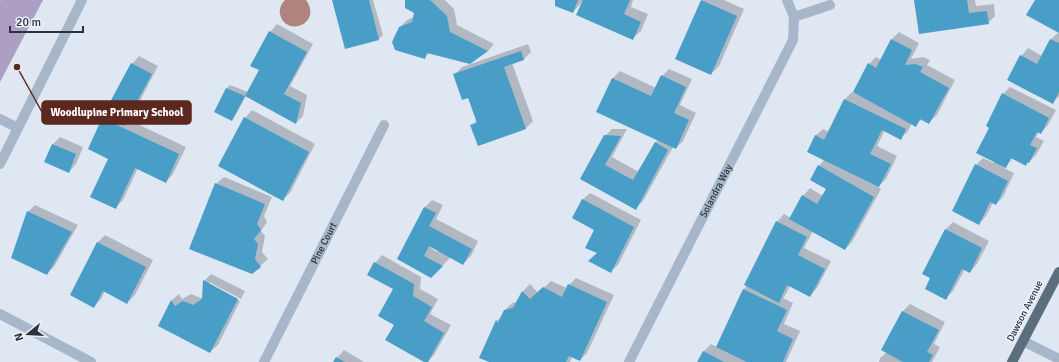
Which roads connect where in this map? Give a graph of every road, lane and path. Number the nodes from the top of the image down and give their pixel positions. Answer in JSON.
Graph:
{"nodes":[{"id":1,"x":82,"y":0,"type":"edge"},
{"id":2,"x":787,"y":0,"type":"edge"},
{"id":3,"x":830,"y":5,"type":"dead end"},
{"id":4,"x":794,"y":17,"type":"junction"},
{"id":5,"x":0,"y":119,"type":"edge"},
{"id":6,"x":384,"y":125,"type":"dead end"},
{"id":7,"x":18,"y":128,"type":"junction"},
{"id":8,"x":0,"y":164,"type":"edge"},
{"id":9,"x":1059,"y":272,"type":"edge"},
{"id":10,"x":0,"y":314,"type":"edge"},
{"id":11,"x":1023,"y":341,"type":"junction"},
{"id":12,"x":1059,"y":359,"type":"edge"},
{"id":13,"x":91,"y":362,"type":"edge"},
{"id":14,"x":264,"y":362,"type":"edge"},
{"id":15,"x":630,"y":362,"type":"edge"},
{"id":16,"x":1012,"y":362,"type":"edge"}],
"edges":[{"from":1,"to":7,"type":"street"},
{"from":2,"to":4,"type":"street","name":"Solandra Way"},
{"from":3,"to":4,"type":"street"},
{"from":4,"to":15,"type":"street","name":"Solandra Way"},
{"from":5,"to":7,"type":"street"},
{"from":6,"to":14,"type":"street","name":"Pine Court"},
{"from":7,"to":8,"type":"street"},
{"from":9,"to":11,"type":"main road","name":"Dawson Avenue"},
{"from":10,"to":13,"type":"street"},
{"from":11,"to":12,"type":"street"},
{"from":11,"to":16,"type":"main road","name":"Dawson Avenue"}]}
